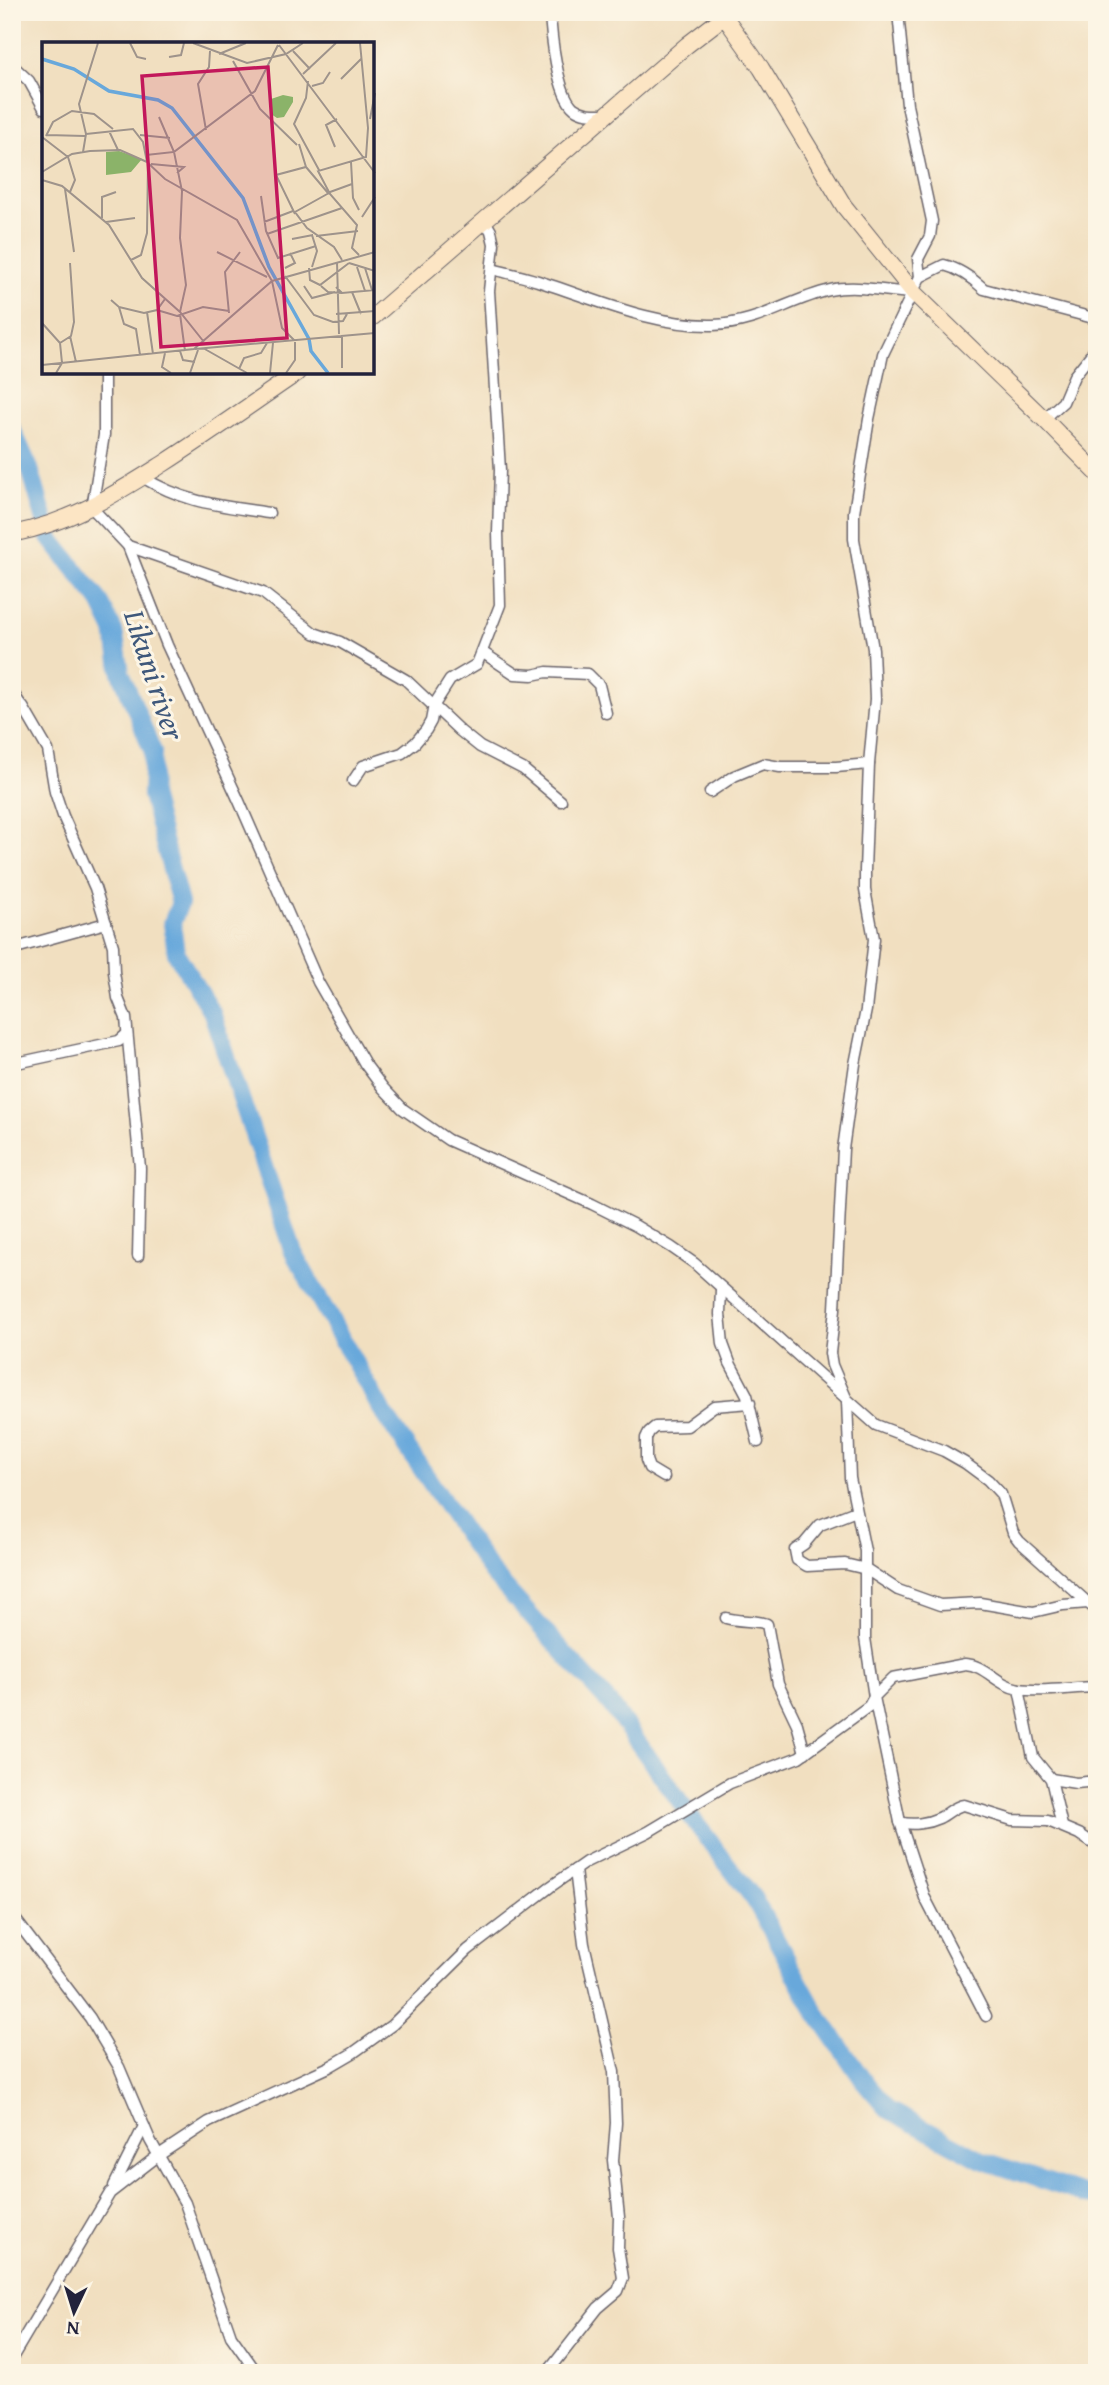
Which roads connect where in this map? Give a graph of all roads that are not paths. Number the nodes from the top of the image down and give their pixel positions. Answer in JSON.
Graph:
{"nodes":[{"id":1,"x":550,"y":12,"type":"edge"},
{"id":2,"x":898,"y":12,"type":"edge"},
{"id":3,"x":727,"y":14,"type":"edge"},
{"id":4,"x":12,"y":65,"type":"edge"},
{"id":5,"x":42,"y":104,"type":"edge"},
{"id":6,"x":606,"y":114,"type":"junction"},
{"id":7,"x":484,"y":219,"type":"junction"},
{"id":8,"x":492,"y":269,"type":"junction"},
{"id":9,"x":920,"y":277,"type":"junction"},
{"id":10,"x":914,"y":293,"type":"junction"},
{"id":11,"x":374,"y":316,"type":"edge"},
{"id":12,"x":1097,"y":319,"type":"edge"},
{"id":13,"x":1097,"y":347,"type":"edge"},
{"id":14,"x":104,"y":374,"type":"edge"},
{"id":15,"x":296,"y":374,"type":"edge"},
{"id":16,"x":1044,"y":419,"type":"junction"},
{"id":17,"x":1097,"y":473,"type":"edge"},
{"id":18,"x":142,"y":477,"type":"junction"},
{"id":19,"x":92,"y":508,"type":"junction"},
{"id":20,"x":268,"y":513,"type":"dead end"},
{"id":21,"x":12,"y":534,"type":"edge"},
{"id":22,"x":128,"y":546,"type":"junction"},
{"id":23,"x":482,"y":652,"type":"junction"},
{"id":24,"x":12,"y":691,"type":"edge"},
{"id":25,"x":434,"y":705,"type":"junction"},
{"id":26,"x":16,"y":706,"type":"edge"},
{"id":27,"x":606,"y":713,"type":"dead end"},
{"id":28,"x":869,"y":764,"type":"junction"},
{"id":29,"x":354,"y":781,"type":"dead end"},
{"id":30,"x":709,"y":792,"type":"dead end"},
{"id":31,"x":561,"y":801,"type":"dead end"},
{"id":32,"x":106,"y":923,"type":"junction"},
{"id":33,"x":12,"y":949,"type":"edge"},
{"id":34,"x":127,"y":1034,"type":"junction"},
{"id":35,"x":12,"y":1064,"type":"edge"},
{"id":36,"x":138,"y":1256,"type":"dead end"},
{"id":37,"x":722,"y":1289,"type":"junction"},
{"id":38,"x":847,"y":1400,"type":"junction"},
{"id":39,"x":750,"y":1403,"type":"junction"},
{"id":40,"x":758,"y":1442,"type":"dead end"},
{"id":41,"x":664,"y":1477,"type":"dead end"},
{"id":42,"x":856,"y":1511,"type":"junction"},
{"id":43,"x":866,"y":1569,"type":"junction"},
{"id":44,"x":1092,"y":1607,"type":"edge"},
{"id":45,"x":726,"y":1618,"type":"dead end"},
{"id":46,"x":1097,"y":1687,"type":"edge"},
{"id":47,"x":1019,"y":1689,"type":"junction"},
{"id":48,"x":874,"y":1698,"type":"junction"},
{"id":49,"x":805,"y":1753,"type":"junction"},
{"id":50,"x":1051,"y":1779,"type":"junction"},
{"id":51,"x":1097,"y":1781,"type":"edge"},
{"id":52,"x":900,"y":1822,"type":"junction"},
{"id":53,"x":1062,"y":1826,"type":"junction"},
{"id":54,"x":1097,"y":1846,"type":"edge"},
{"id":55,"x":575,"y":1870,"type":"junction"},
{"id":56,"x":12,"y":1915,"type":"edge"},
{"id":57,"x":986,"y":2016,"type":"dead end"},
{"id":58,"x":144,"y":2126,"type":"junction"},
{"id":59,"x":159,"y":2154,"type":"junction"},
{"id":60,"x":110,"y":2193,"type":"junction"},
{"id":61,"x":12,"y":2358,"type":"edge"},
{"id":62,"x":257,"y":2373,"type":"edge"},
{"id":63,"x":547,"y":2373,"type":"edge"}],
"edges":[{"from":1,"to":6,"type":"street"},
{"from":2,"to":9,"type":"street"},
{"from":3,"to":6,"type":"street"},
{"from":3,"to":10,"type":"street"},
{"from":4,"to":5,"type":"street"},
{"from":6,"to":7,"type":"street"},
{"from":7,"to":8,"type":"street"},
{"from":7,"to":11,"type":"street"},
{"from":8,"to":10,"type":"street"},
{"from":8,"to":23,"type":"street"},
{"from":9,"to":10,"type":"street"},
{"from":9,"to":12,"type":"street"},
{"from":10,"to":16,"type":"street"},
{"from":10,"to":28,"type":"street"},
{"from":13,"to":16,"type":"street"},
{"from":14,"to":19,"type":"street"},
{"from":15,"to":18,"type":"street"},
{"from":16,"to":17,"type":"street"},
{"from":18,"to":19,"type":"street"},
{"from":18,"to":20,"type":"street"},
{"from":19,"to":21,"type":"street"},
{"from":19,"to":22,"type":"street"},
{"from":22,"to":25,"type":"street"},
{"from":22,"to":37,"type":"street"},
{"from":23,"to":25,"type":"street"},
{"from":23,"to":27,"type":"street"},
{"from":24,"to":26,"type":"street"},
{"from":25,"to":29,"type":"street"},
{"from":25,"to":31,"type":"street"},
{"from":26,"to":32,"type":"street"},
{"from":28,"to":30,"type":"street"},
{"from":28,"to":38,"type":"street"},
{"from":32,"to":33,"type":"street"},
{"from":32,"to":34,"type":"street"},
{"from":34,"to":35,"type":"street"},
{"from":34,"to":36,"type":"street"},
{"from":37,"to":38,"type":"street"},
{"from":37,"to":39,"type":"street"},
{"from":38,"to":42,"type":"street"},
{"from":38,"to":44,"type":"street"},
{"from":39,"to":40,"type":"street"},
{"from":39,"to":41,"type":"street"},
{"from":42,"to":43,"type":"street"},
{"from":42,"to":43,"type":"street"},
{"from":43,"to":44,"type":"street"},
{"from":43,"to":48,"type":"street"},
{"from":45,"to":49,"type":"street"},
{"from":46,"to":47,"type":"street"},
{"from":47,"to":48,"type":"street"},
{"from":47,"to":50,"type":"street"},
{"from":48,"to":49,"type":"street"},
{"from":48,"to":52,"type":"street"},
{"from":49,"to":55,"type":"street"},
{"from":50,"to":51,"type":"street"},
{"from":50,"to":53,"type":"street"},
{"from":52,"to":53,"type":"street"},
{"from":52,"to":57,"type":"street"},
{"from":53,"to":54,"type":"street"},
{"from":55,"to":59,"type":"street"},
{"from":55,"to":63,"type":"street"},
{"from":56,"to":58,"type":"street"},
{"from":58,"to":59,"type":"street"},
{"from":58,"to":60,"type":"street"},
{"from":59,"to":60,"type":"street"},
{"from":59,"to":62,"type":"street"},
{"from":60,"to":61,"type":"street"}]}
